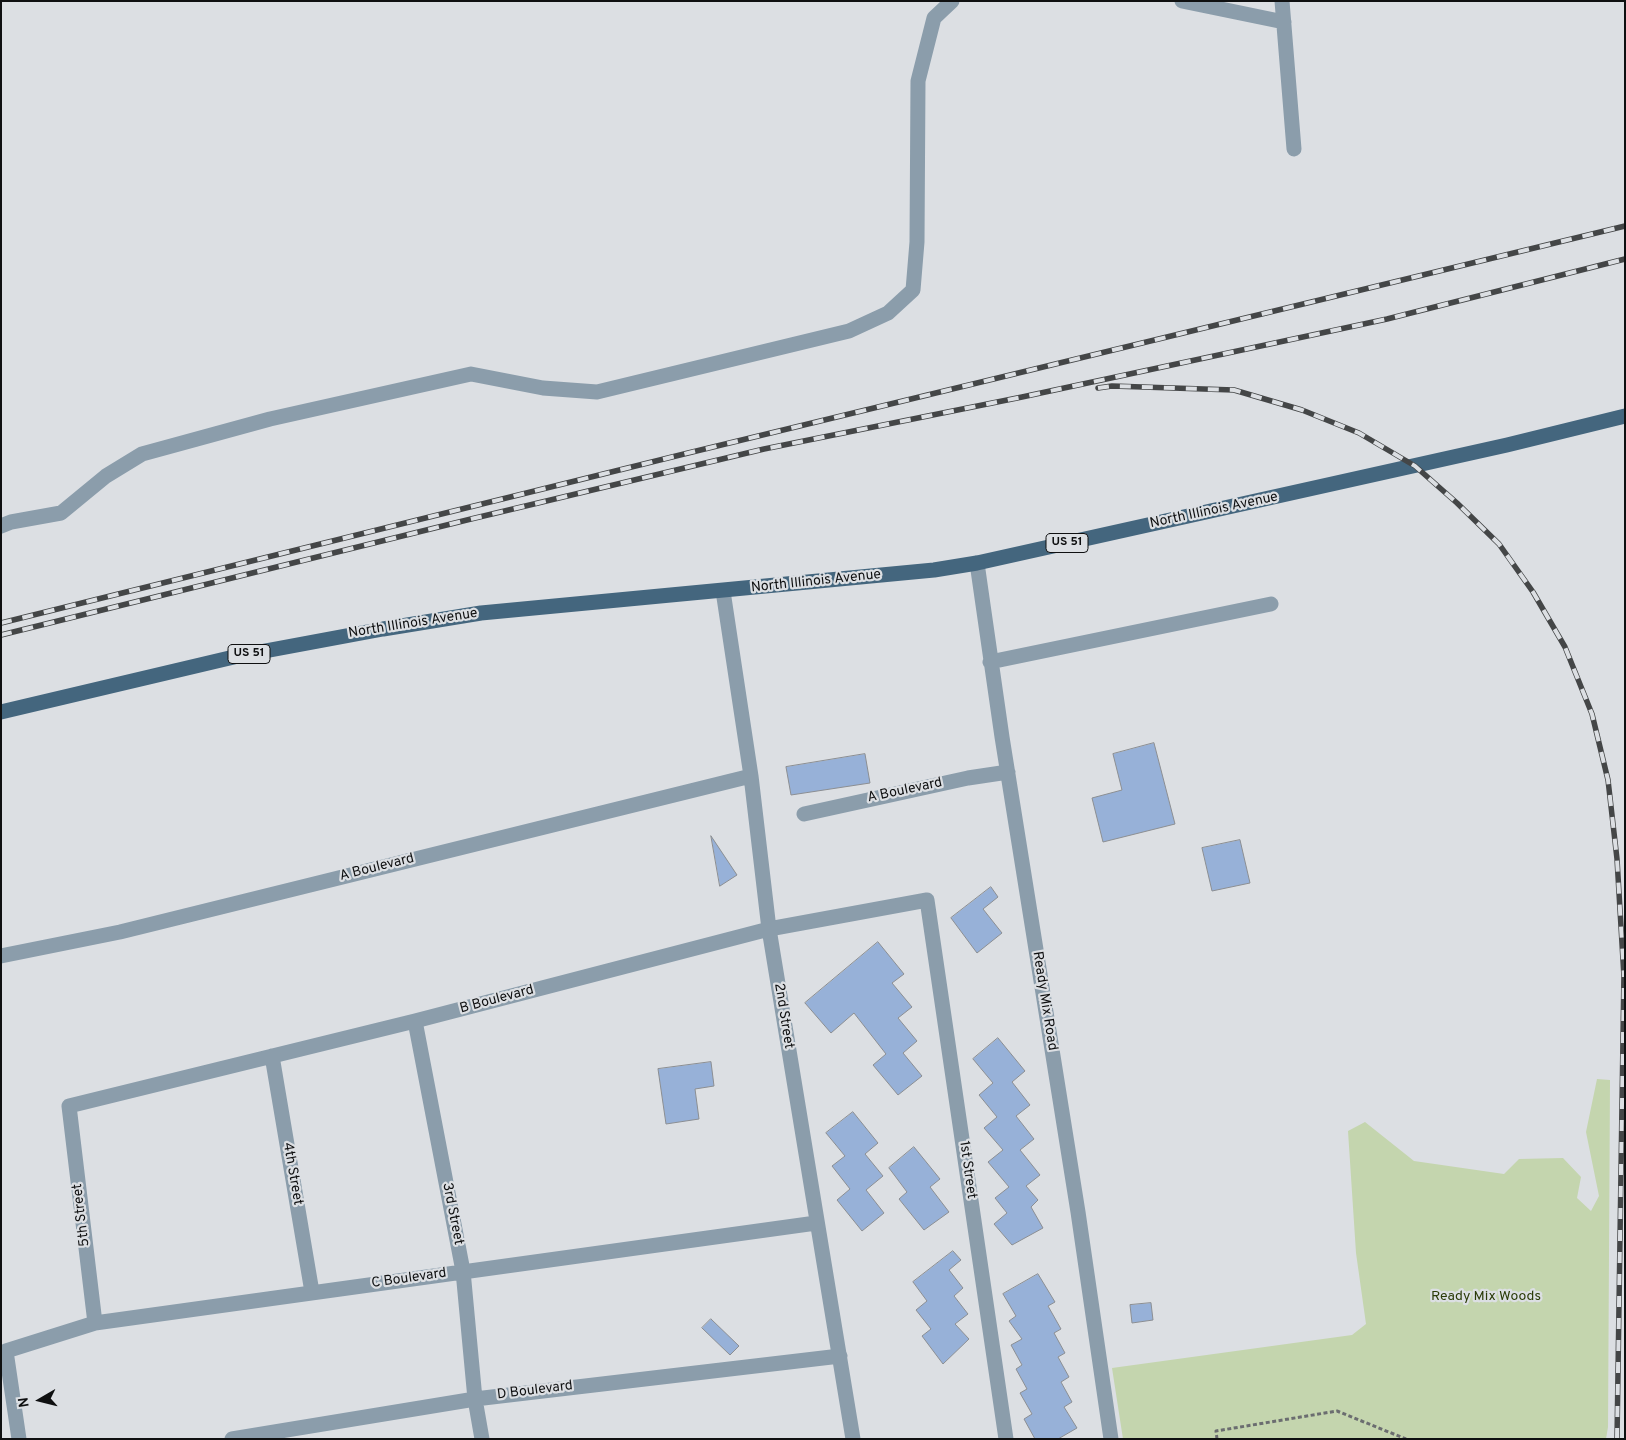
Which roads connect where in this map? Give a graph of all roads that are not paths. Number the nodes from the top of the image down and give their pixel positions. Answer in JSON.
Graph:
{"nodes":[{"id":1,"x":952,"y":1,"type":"edge"},
{"id":2,"x":1182,"y":1,"type":"edge"},
{"id":3,"x":1282,"y":1,"type":"edge"},
{"id":4,"x":1284,"y":22,"type":"junction"},
{"id":5,"x":1294,"y":149,"type":"dead end"},
{"id":6,"x":1625,"y":416,"type":"edge"},
{"id":7,"x":1,"y":526,"type":"edge"},
{"id":8,"x":976,"y":563,"type":"junction"},
{"id":9,"x":723,"y":591,"type":"junction"},
{"id":10,"x":1271,"y":604,"type":"dead end"},
{"id":11,"x":990,"y":662,"type":"junction"},
{"id":12,"x":1,"y":712,"type":"edge"},
{"id":13,"x":1008,"y":772,"type":"junction"},
{"id":14,"x":751,"y":776,"type":"junction"},
{"id":15,"x":804,"y":814,"type":"dead end"},
{"id":16,"x":927,"y":900,"type":"joint"},
{"id":17,"x":769,"y":929,"type":"junction"},
{"id":18,"x":1,"y":956,"type":"edge"},
{"id":19,"x":415,"y":1021,"type":"junction"},
{"id":20,"x":272,"y":1056,"type":"junction"},
{"id":21,"x":69,"y":1106,"type":"joint"},
{"id":22,"x":816,"y":1223,"type":"junction"},
{"id":23,"x":463,"y":1271,"type":"junction"},
{"id":24,"x":312,"y":1292,"type":"junction"},
{"id":25,"x":95,"y":1323,"type":"junction"},
{"id":26,"x":840,"y":1356,"type":"junction"},
{"id":27,"x":475,"y":1398,"type":"junction"},
{"id":28,"x":19,"y":1439,"type":"edge"},
{"id":29,"x":232,"y":1439,"type":"edge"},
{"id":30,"x":482,"y":1439,"type":"edge"},
{"id":31,"x":853,"y":1439,"type":"edge"},
{"id":32,"x":1006,"y":1439,"type":"edge"},
{"id":33,"x":1111,"y":1439,"type":"edge"}],
"edges":[{"from":1,"to":7,"type":"street"},
{"from":2,"to":4,"type":"street"},
{"from":3,"to":4,"type":"street"},
{"from":4,"to":5,"type":"street"},
{"from":6,"to":8,"type":"main road","name":"North Illinois Avenue","number":"US 51"},
{"from":8,"to":9,"type":"main road","name":"North Illinois Avenue","number":"US 51"},
{"from":8,"to":11,"type":"street","name":"Ready Mix Road"},
{"from":9,"to":12,"type":"main road","name":"North Illinois Avenue","number":"US 51"},
{"from":9,"to":14,"type":"street","name":"2nd Street"},
{"from":10,"to":11,"type":"street"},
{"from":11,"to":13,"type":"street","name":"Ready Mix Road"},
{"from":13,"to":15,"type":"street","name":"A Boulevard"},
{"from":13,"to":33,"type":"street","name":"Ready Mix Road"},
{"from":14,"to":17,"type":"street","name":"2nd Street"},
{"from":14,"to":18,"type":"street","name":"A Boulevard"},
{"from":16,"to":17,"type":"street","name":"B Boulevard"},
{"from":16,"to":32,"type":"street","name":"1st Street"},
{"from":17,"to":19,"type":"street","name":"B Boulevard"},
{"from":17,"to":22,"type":"street","name":"2nd Street"},
{"from":19,"to":20,"type":"street","name":"B Boulevard"},
{"from":19,"to":23,"type":"street","name":"3rd Street"},
{"from":20,"to":21,"type":"street","name":"B Boulevard"},
{"from":20,"to":24,"type":"street","name":"4th Street"},
{"from":21,"to":25,"type":"street","name":"5th Street"},
{"from":22,"to":23,"type":"street","name":"C Boulevard"},
{"from":22,"to":26,"type":"street","name":"2nd Street"},
{"from":23,"to":24,"type":"street","name":"C Boulevard"},
{"from":23,"to":27,"type":"street","name":"3rd Street"},
{"from":24,"to":25,"type":"street","name":"C Boulevard"},
{"from":25,"to":28,"type":"street","name":"C Boulevard"},
{"from":26,"to":27,"type":"street","name":"D Boulevard"},
{"from":26,"to":31,"type":"street","name":"2nd Street"},
{"from":27,"to":29,"type":"street","name":"D Boulevard"},
{"from":27,"to":30,"type":"street","name":"3rd Street"}]}
